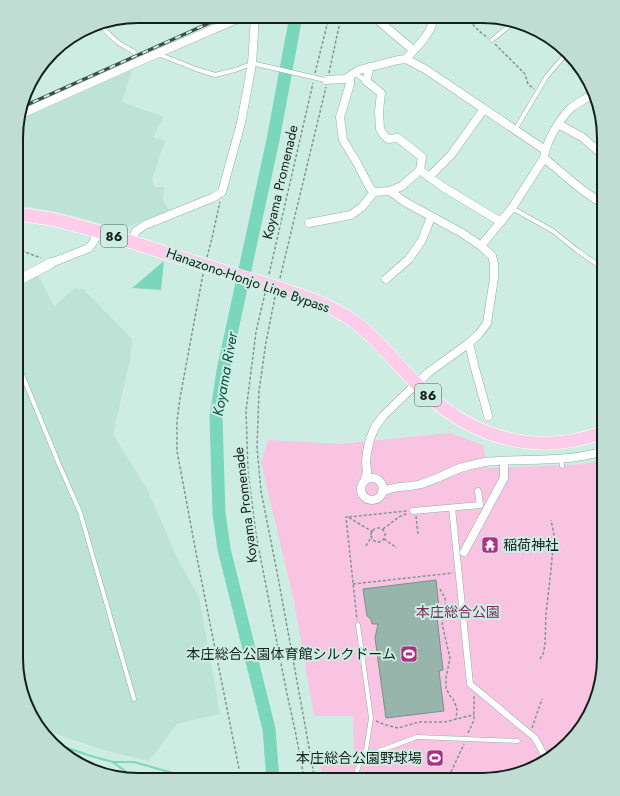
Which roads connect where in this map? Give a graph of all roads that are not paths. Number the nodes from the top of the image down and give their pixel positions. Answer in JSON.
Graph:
{"nodes":[{"id":1,"x":228,"y":23,"type":"edge"},
{"id":2,"x":255,"y":23,"type":"edge"},
{"id":3,"x":381,"y":23,"type":"edge"},
{"id":4,"x":433,"y":23,"type":"edge"},
{"id":5,"x":509,"y":26,"type":"edge"},
{"id":6,"x":104,"y":29,"type":"edge"},
{"id":7,"x":492,"y":40,"type":"road end"},
{"id":8,"x":413,"y":50,"type":"junction"},
{"id":9,"x":157,"y":54,"type":"junction"},
{"id":10,"x":563,"y":57,"type":"edge"},
{"id":11,"x":406,"y":59,"type":"junction"},
{"id":12,"x":140,"y":61,"type":"junction"},
{"id":13,"x":254,"y":64,"type":"junction"},
{"id":14,"x":370,"y":67,"type":"junction"},
{"id":15,"x":352,"y":74,"type":"junction"},
{"id":16,"x":327,"y":80,"type":"joint"},
{"id":17,"x":366,"y":81,"type":"junction"},
{"id":18,"x":590,"y":99,"type":"edge"},
{"id":19,"x":484,"y":109,"type":"junction"},
{"id":20,"x":26,"y":112,"type":"edge"},
{"id":21,"x":558,"y":124,"type":"junction"},
{"id":22,"x":515,"y":130,"type":"junction"},
{"id":23,"x":597,"y":150,"type":"edge"},
{"id":24,"x":544,"y":154,"type":"junction"},
{"id":25,"x":420,"y":170,"type":"junction"},
{"id":26,"x":429,"y":177,"type":"junction"},
{"id":27,"x":390,"y":191,"type":"junction"},
{"id":28,"x":374,"y":192,"type":"junction"},
{"id":29,"x":597,"y":200,"type":"edge"},
{"id":30,"x":512,"y":208,"type":"junction"},
{"id":31,"x":23,"y":215,"type":"edge"},
{"id":32,"x":431,"y":217,"type":"junction"},
{"id":33,"x":501,"y":222,"type":"junction"},
{"id":34,"x":309,"y":223,"type":"dead end"},
{"id":35,"x":97,"y":231,"type":"junction"},
{"id":36,"x":131,"y":242,"type":"junction"},
{"id":37,"x":481,"y":246,"type":"junction"},
{"id":38,"x":51,"y":263,"type":"joint"},
{"id":39,"x":597,"y":264,"type":"edge"},
{"id":40,"x":23,"y":277,"type":"edge"},
{"id":41,"x":386,"y":279,"type":"dead end"},
{"id":42,"x":469,"y":343,"type":"junction"},
{"id":43,"x":23,"y":377,"type":"edge"},
{"id":44,"x":416,"y":384,"type":"junction"},
{"id":45,"x":488,"y":416,"type":"dead end"},
{"id":46,"x":597,"y":435,"type":"edge"},
{"id":47,"x":597,"y":452,"type":"edge"},
{"id":48,"x":504,"y":461,"type":"junction"},
{"id":49,"x":367,"y":472,"type":"junction"},
{"id":50,"x":374,"y":479,"type":"junction"},
{"id":51,"x":364,"y":482,"type":"junction"},
{"id":52,"x":384,"y":489,"type":"junction"},
{"id":53,"x":478,"y":491,"type":"dead end"},
{"id":54,"x":452,"y":508,"type":"junction"},
{"id":55,"x":414,"y":511,"type":"road end"},
{"id":56,"x":464,"y":552,"type":"dead end"},
{"id":57,"x":358,"y":625,"type":"road end"},
{"id":58,"x":134,"y":699,"type":"dead end"},
{"id":59,"x":518,"y":741,"type":"dead end"},
{"id":60,"x":544,"y":755,"type":"edge"},
{"id":61,"x":363,"y":758,"type":"junction"},
{"id":62,"x":356,"y":773,"type":"edge"}],
"edges":[{"from":1,"to":9,"type":"street"},
{"from":2,"to":13,"type":"street"},
{"from":3,"to":8,"type":"street"},
{"from":4,"to":8,"type":"street"},
{"from":5,"to":7,"type":"lane"},
{"from":6,"to":12,"type":"lane"},
{"from":8,"to":11,"type":"street"},
{"from":9,"to":12,"type":"street"},
{"from":9,"to":13,"type":"lane"},
{"from":10,"to":22,"type":"lane"},
{"from":11,"to":14,"type":"street"},
{"from":11,"to":19,"type":"street"},
{"from":12,"to":20,"type":"street"},
{"from":13,"to":16,"type":"lane","bridge":true},
{"from":13,"to":36,"type":"street"},
{"from":14,"to":15,"type":"street"},
{"from":14,"to":17,"type":"street"},
{"from":15,"to":16,"type":"street"},
{"from":15,"to":17,"type":"lane"},
{"from":15,"to":28,"type":"street"},
{"from":17,"to":25,"type":"street"},
{"from":18,"to":21,"type":"street"},
{"from":19,"to":22,"type":"street"},
{"from":19,"to":26,"type":"street"},
{"from":21,"to":23,"type":"street"},
{"from":21,"to":24,"type":"street"},
{"from":22,"to":24,"type":"street"},
{"from":24,"to":29,"type":"street"},
{"from":24,"to":30,"type":"street"},
{"from":25,"to":26,"type":"street"},
{"from":25,"to":27,"type":"street"},
{"from":26,"to":33,"type":"street"},
{"from":27,"to":28,"type":"street"},
{"from":27,"to":32,"type":"street"},
{"from":28,"to":34,"type":"street"},
{"from":30,"to":33,"type":"street"},
{"from":30,"to":39,"type":"lane"},
{"from":31,"to":35,"type":"main road","name":"Hanazono-Honjo Line Bypass","number":"86"},
{"from":32,"to":37,"type":"street"},
{"from":32,"to":41,"type":"street"},
{"from":33,"to":37,"type":"street"},
{"from":35,"to":36,"type":"main road","name":"Hanazono-Honjo Line Bypass","number":"86"},
{"from":35,"to":38,"type":"street"},
{"from":36,"to":44,"type":"main road","name":"Hanazono-Honjo Line Bypass","number":"86","bridge":true},
{"from":37,"to":42,"type":"street"},
{"from":38,"to":40,"type":"street"},
{"from":42,"to":44,"type":"street"},
{"from":42,"to":45,"type":"street"},
{"from":43,"to":58,"type":"lane"},
{"from":44,"to":46,"type":"main road","name":"Hanazono-Honjo Line Bypass","number":"86"},
{"from":44,"to":49,"type":"street"},
{"from":47,"to":48,"type":"street"},
{"from":48,"to":52,"type":"street"},
{"from":48,"to":56,"type":"street"},
{"from":49,"to":50,"type":"street"},
{"from":49,"to":51,"type":"street"},
{"from":50,"to":51,"type":"street"},
{"from":50,"to":52,"type":"street"},
{"from":51,"to":52,"type":"street"},
{"from":53,"to":54,"type":"street"},
{"from":54,"to":55,"type":"street"},
{"from":54,"to":60,"type":"street"},
{"from":57,"to":61,"type":"lane"},
{"from":59,"to":61,"type":"lane"},
{"from":61,"to":62,"type":"lane"}]}
